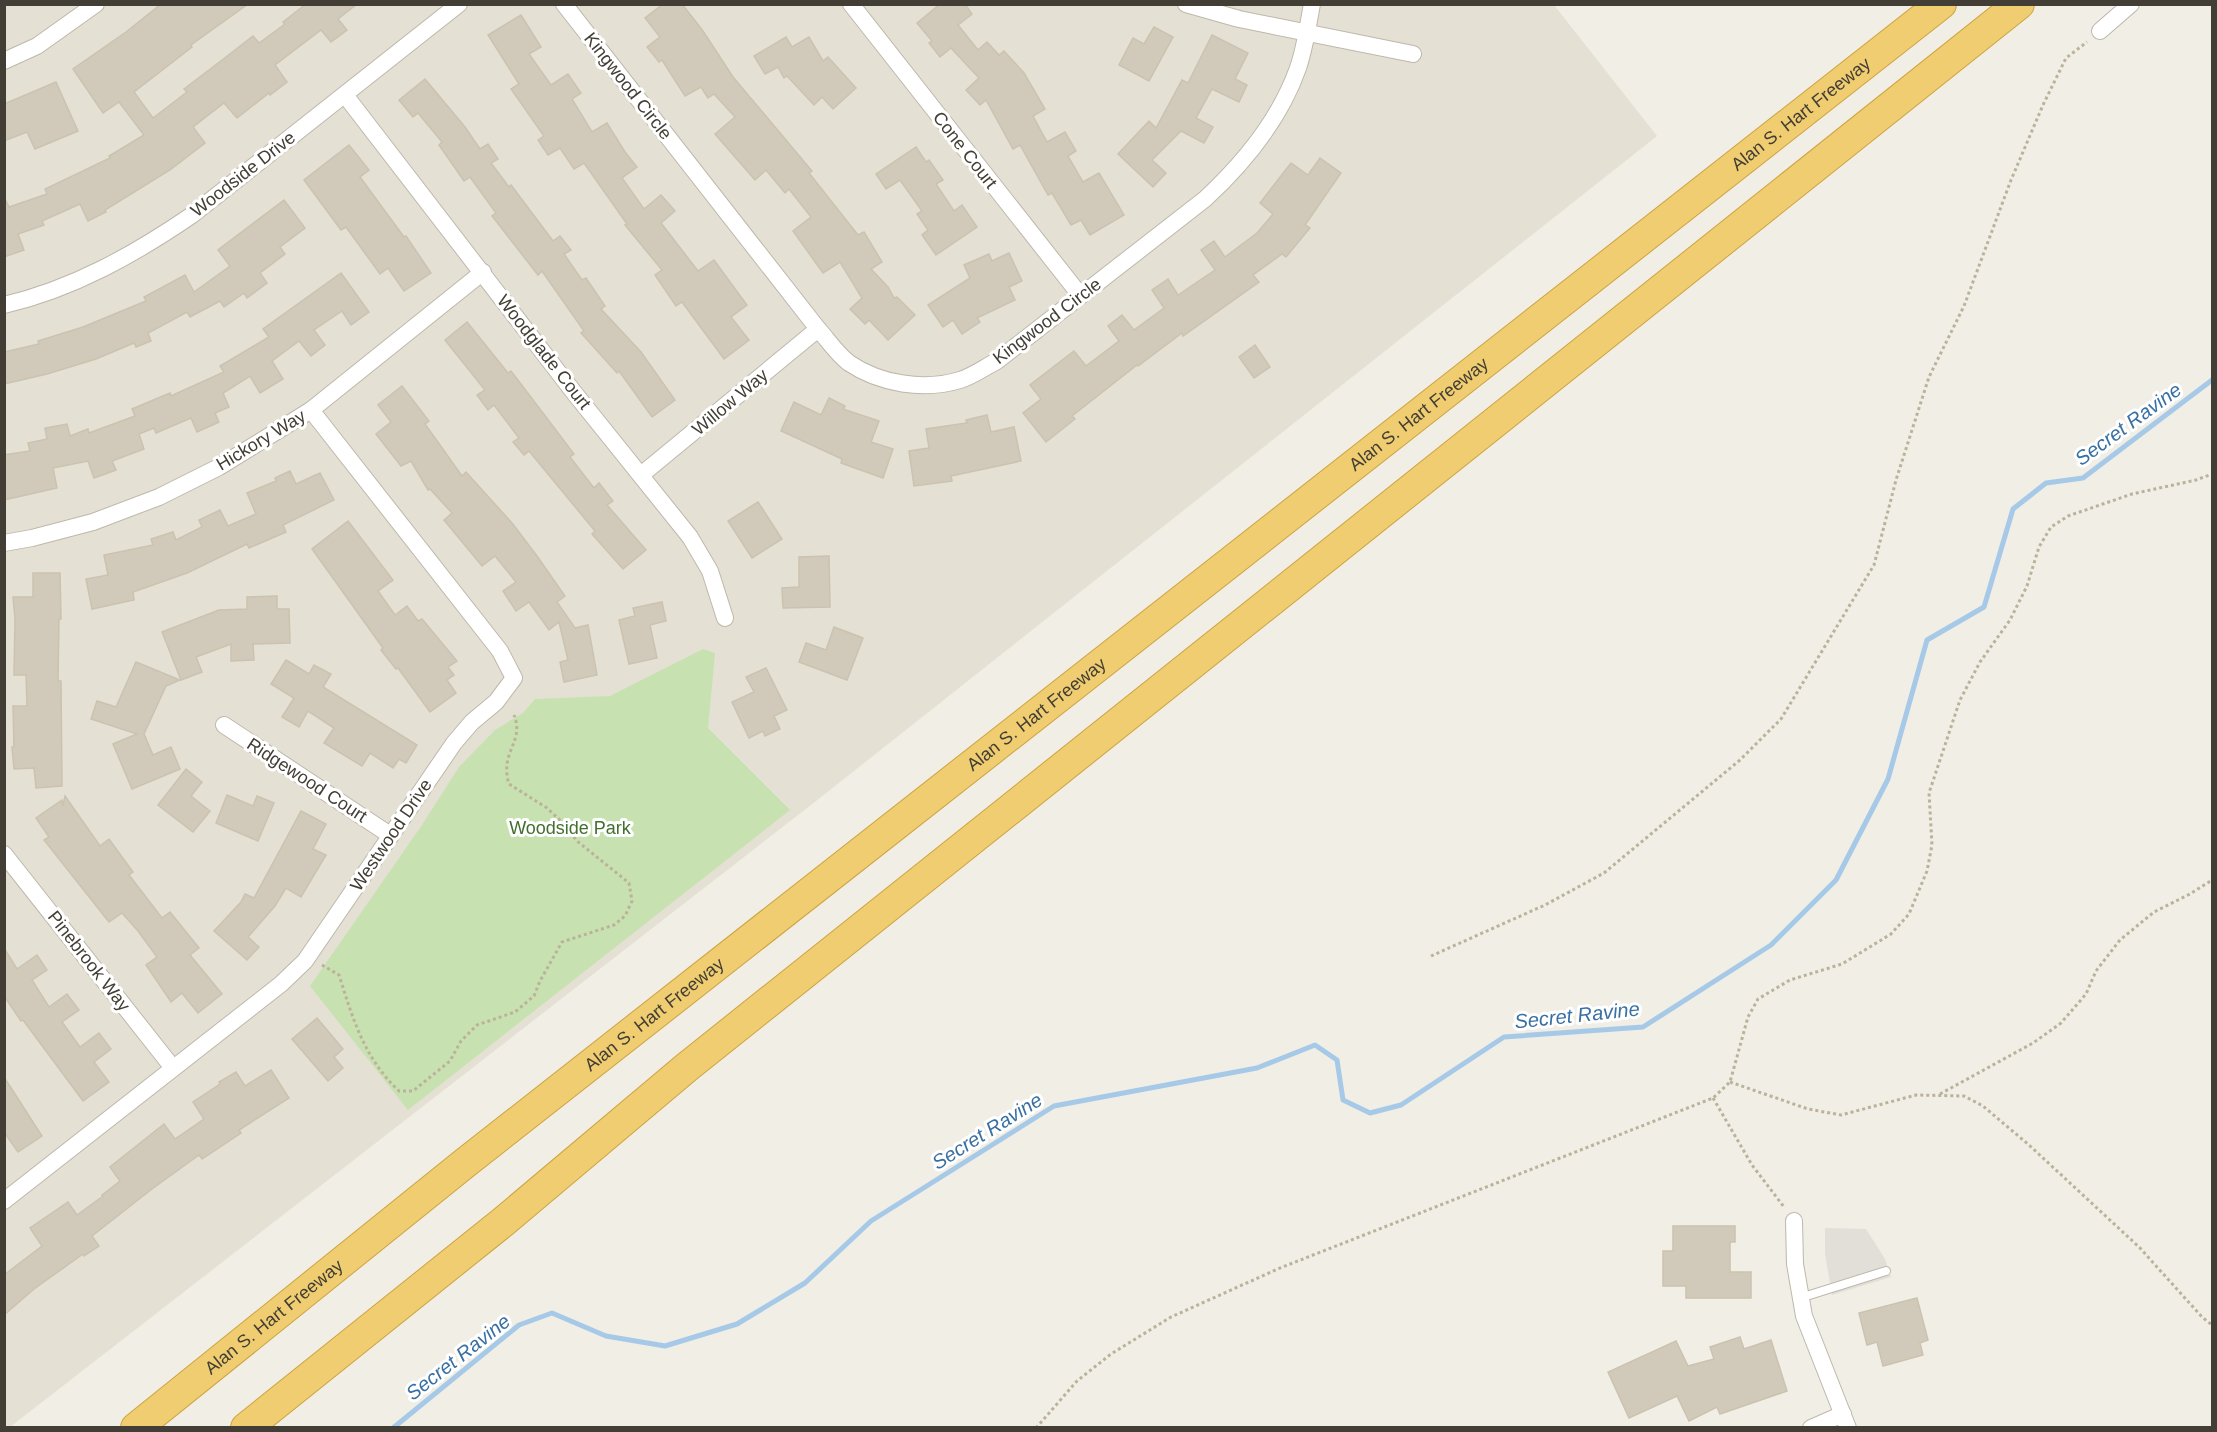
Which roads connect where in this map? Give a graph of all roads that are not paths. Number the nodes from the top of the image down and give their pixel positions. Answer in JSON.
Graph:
{"nodes":[{"id":1,"x":96,"y":4,"type":"edge"},
{"id":2,"x":459,"y":4,"type":"edge"},
{"id":3,"x":564,"y":4,"type":"edge"},
{"id":4,"x":851,"y":4,"type":"edge"},
{"id":5,"x":1186,"y":4,"type":"edge"},
{"id":6,"x":1312,"y":4,"type":"edge"},
{"id":7,"x":1941,"y":4,"type":"edge"},
{"id":8,"x":2019,"y":4,"type":"edge"},
{"id":9,"x":2131,"y":4,"type":"edge"},
{"id":10,"x":2100,"y":31,"type":"road end"},
{"id":11,"x":1306,"y":33,"type":"junction"},
{"id":12,"x":1413,"y":54,"type":"dead end"},
{"id":13,"x":4,"y":61,"type":"edge"},
{"id":14,"x":345,"y":94,"type":"junction"},
{"id":15,"x":483,"y":272,"type":"junction"},
{"id":16,"x":1080,"y":296,"type":"junction"},
{"id":17,"x":4,"y":305,"type":"edge"},
{"id":18,"x":818,"y":329,"type":"junction"},
{"id":19,"x":311,"y":410,"type":"junction"},
{"id":20,"x":642,"y":475,"type":"junction"},
{"id":21,"x":4,"y":543,"type":"edge"},
{"id":22,"x":725,"y":618,"type":"dead end"},
{"id":23,"x":224,"y":725,"type":"dead end"},
{"id":24,"x":390,"y":835,"type":"junction"},
{"id":25,"x":4,"y":854,"type":"edge"},
{"id":26,"x":173,"y":1068,"type":"junction"},
{"id":27,"x":4,"y":1201,"type":"edge"},
{"id":28,"x":1794,"y":1221,"type":"road end"},
{"id":29,"x":1886,"y":1271,"type":"dead end"},
{"id":30,"x":1800,"y":1298,"type":"junction"},
{"id":31,"x":281,"y":1400,"type":"junction"},
{"id":32,"x":1846,"y":1421,"type":"edge"},
{"id":33,"x":136,"y":1428,"type":"edge"},
{"id":34,"x":246,"y":1428,"type":"edge"},
{"id":35,"x":267,"y":1428,"type":"edge"},
{"id":36,"x":1811,"y":1428,"type":"edge"}],
"edges":[{"from":1,"to":13,"type":"street"},
{"from":2,"to":14,"type":"street","name":"Woodside Drive"},
{"from":3,"to":18,"type":"street","name":"Kingwood Circle"},
{"from":4,"to":16,"type":"street","name":"Cone Court"},
{"from":5,"to":11,"type":"street"},
{"from":6,"to":11,"type":"street","name":"Kingwood Circle"},
{"from":7,"to":33,"type":"highway","name":"Alan S. Hart Freeway"},
{"from":8,"to":31,"type":"highway"},
{"from":9,"to":10,"type":"street"},
{"from":11,"to":12,"type":"street"},
{"from":11,"to":16,"type":"street","name":"Kingwood Circle"},
{"from":14,"to":15,"type":"street","name":"Woodglade Court"},
{"from":14,"to":17,"type":"street","name":"Woodside Drive"},
{"from":15,"to":19,"type":"street","name":"Hickory Way"},
{"from":15,"to":20,"type":"street","name":"Woodglade Court"},
{"from":16,"to":18,"type":"street","name":"Kingwood Circle"},
{"from":18,"to":20,"type":"street","name":"Willow Way"},
{"from":19,"to":21,"type":"street","name":"Hickory Way"},
{"from":19,"to":24,"type":"street","name":"Westwood Drive"},
{"from":20,"to":22,"type":"street","name":"Woodglade Court"},
{"from":23,"to":24,"type":"street","name":"Ridgewood Court"},
{"from":24,"to":26,"type":"street","name":"Westwood Drive"},
{"from":25,"to":26,"type":"street","name":"Pinebrook Way"},
{"from":26,"to":27,"type":"street","name":"Westwood Drive"},
{"from":28,"to":30,"type":"street"},
{"from":29,"to":30,"type":"lane"},
{"from":30,"to":32,"type":"street"},
{"from":31,"to":34,"type":"highway"},
{"from":31,"to":35,"type":"highway"},
{"from":32,"to":36,"type":"street"}]}
